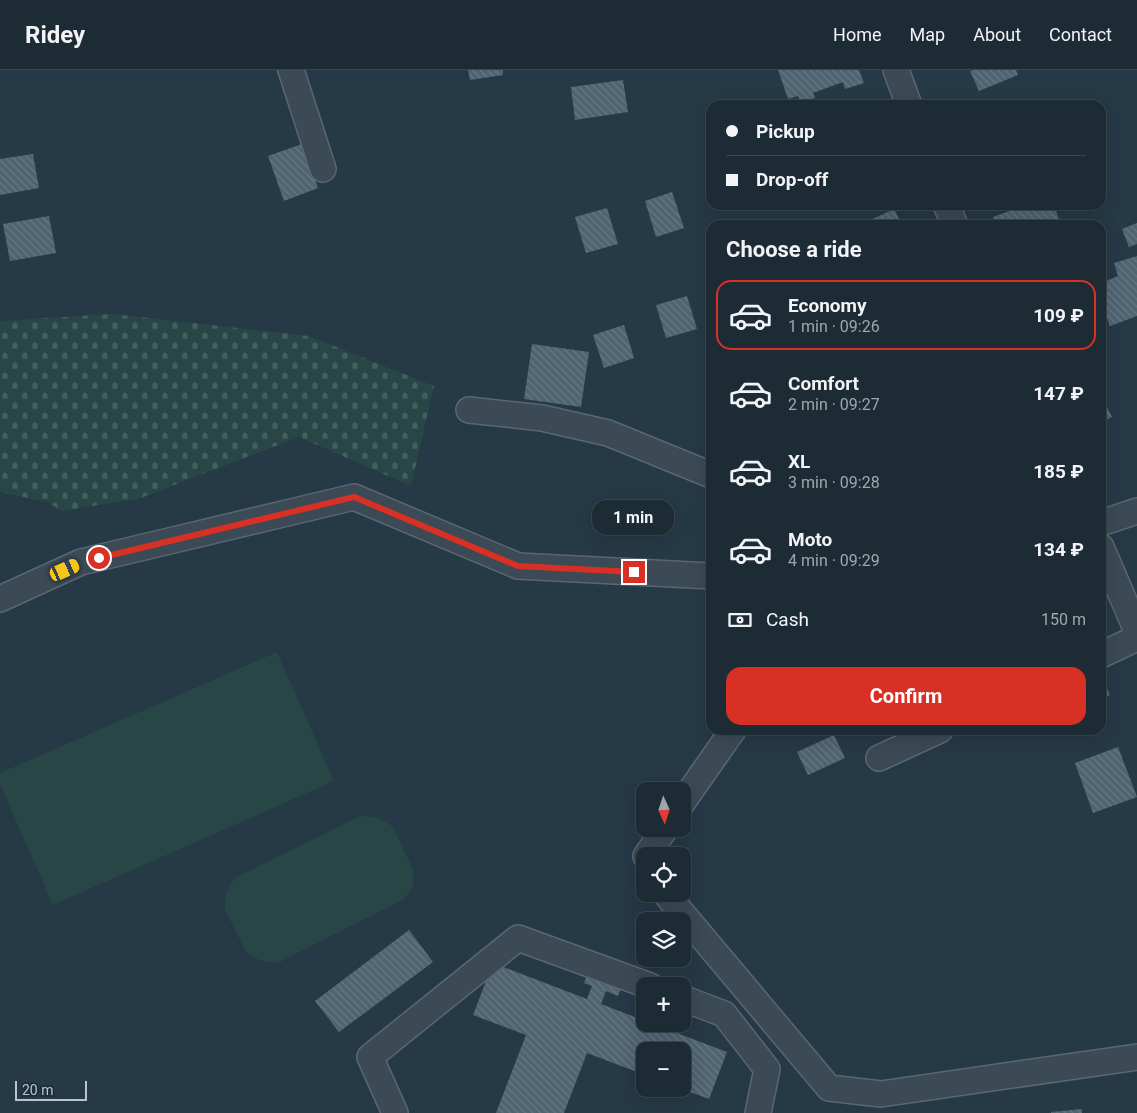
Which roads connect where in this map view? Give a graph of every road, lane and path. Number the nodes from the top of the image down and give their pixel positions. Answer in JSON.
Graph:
{"nodes":[{"id":1,"x":291,"y":70,"type":"edge"},
{"id":2,"x":896,"y":70,"type":"edge"},
{"id":3,"x":907,"y":100,"type":"edge"},
{"id":4,"x":323,"y":169,"type":"dead end"},
{"id":5,"x":469,"y":410,"type":"dead end"},
{"id":6,"x":706,"y":473,"type":"edge"},
{"id":7,"x":1137,"y":511,"type":"edge"},
{"id":8,"x":1106,"y":521,"type":"edge"},
{"id":9,"x":1106,"y":559,"type":"edge"},
{"id":10,"x":706,"y":576,"type":"edge"},
{"id":11,"x":0,"y":599,"type":"edge"},
{"id":12,"x":1137,"y":631,"type":"edge"},
{"id":13,"x":1137,"y":638,"type":"edge"},
{"id":14,"x":1106,"y":653,"type":"edge"},
{"id":15,"x":730,"y":735,"type":"edge"},
{"id":16,"x":929,"y":735,"type":"edge"},
{"id":17,"x":880,"y":758,"type":"dead end"},
{"id":18,"x":691,"y":790,"type":"edge"},
{"id":19,"x":673,"y":902,"type":"edge"},
{"id":20,"x":636,"y":981,"type":"edge"},
{"id":21,"x":691,"y":1001,"type":"edge"},
{"id":22,"x":1137,"y":1057,"type":"edge"},
{"id":23,"x":395,"y":1113,"type":"edge"},
{"id":24,"x":758,"y":1113,"type":"edge"}],
"edges":[{"from":1,"to":4,"type":"street"},
{"from":2,"to":3,"type":"street"},
{"from":5,"to":6,"type":"street"},
{"from":7,"to":8,"type":"street"},
{"from":9,"to":12,"type":"street"},
{"from":10,"to":11,"type":"street"},
{"from":13,"to":14,"type":"street"},
{"from":15,"to":18,"type":"street"},
{"from":16,"to":17,"type":"street"},
{"from":19,"to":22,"type":"street"},
{"from":20,"to":23,"type":"street"},
{"from":21,"to":24,"type":"street"}]}
